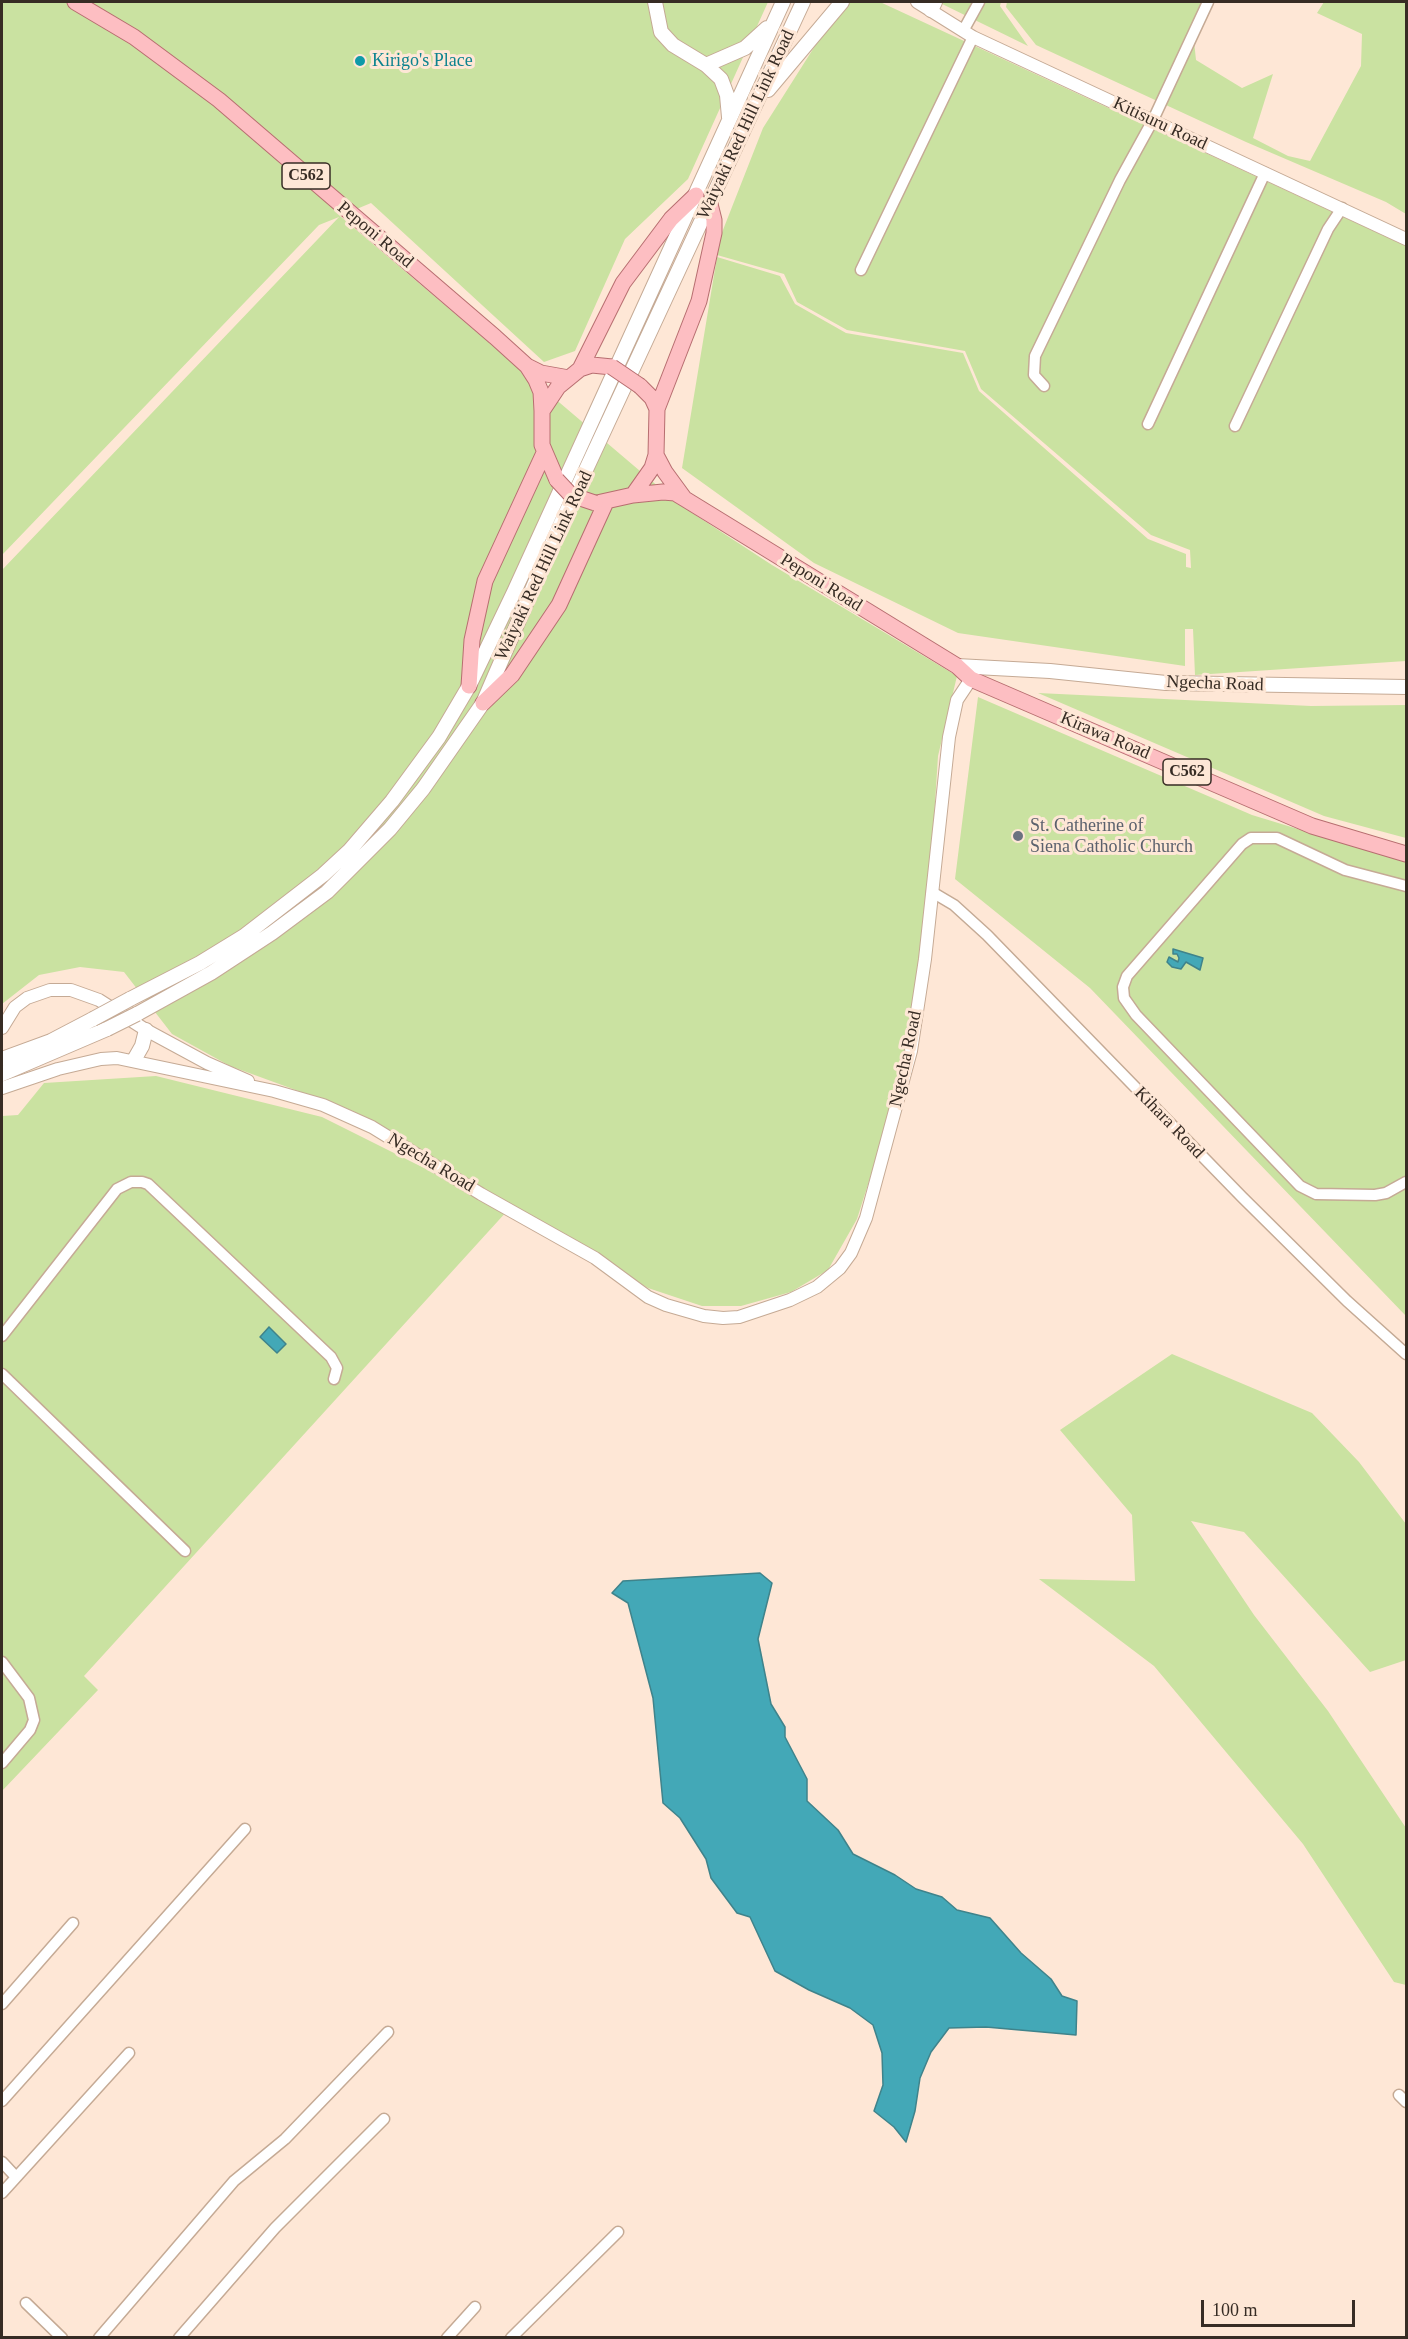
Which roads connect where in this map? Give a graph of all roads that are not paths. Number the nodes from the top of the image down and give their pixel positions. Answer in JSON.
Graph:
{"nodes":[{"id":1,"x":75,"y":2,"type":"edge"},
{"id":2,"x":655,"y":2,"type":"edge"},
{"id":3,"x":783,"y":2,"type":"edge"},
{"id":4,"x":803,"y":2,"type":"edge"},
{"id":5,"x":842,"y":2,"type":"edge"},
{"id":6,"x":917,"y":2,"type":"edge"},
{"id":7,"x":979,"y":2,"type":"edge"},
{"id":8,"x":1208,"y":2,"type":"edge"},
{"id":9,"x":933,"y":6,"type":"edge"},
{"id":10,"x":776,"y":19,"type":"junction"},
{"id":11,"x":968,"y":34,"type":"junction"},
{"id":12,"x":706,"y":65,"type":"junction"},
{"id":13,"x":757,"y":103,"type":"junction"},
{"id":14,"x":729,"y":120,"type":"junction"},
{"id":15,"x":1152,"y":120,"type":"junction"},
{"id":16,"x":1265,"y":173,"type":"junction"},
{"id":17,"x":696,"y":195,"type":"junction"},
{"id":18,"x":710,"y":204,"type":"junction"},
{"id":19,"x":1342,"y":208,"type":"junction"},
{"id":20,"x":1407,"y":239,"type":"edge"},
{"id":21,"x":861,"y":270,"type":"dead end"},
{"id":22,"x":527,"y":366,"type":"junction"},
{"id":23,"x":574,"y":374,"type":"junction"},
{"id":24,"x":1044,"y":386,"type":"dead end"},
{"id":25,"x":657,"y":409,"type":"junction"},
{"id":26,"x":542,"y":411,"type":"junction"},
{"id":27,"x":1148,"y":424,"type":"dead end"},
{"id":28,"x":1235,"y":426,"type":"dead end"},
{"id":29,"x":544,"y":453,"type":"junction"},
{"id":30,"x":657,"y":455,"type":"junction"},
{"id":31,"x":633,"y":495,"type":"junction"},
{"id":32,"x":685,"y":499,"type":"junction"},
{"id":33,"x":600,"y":503,"type":"junction"},
{"id":34,"x":957,"y":666,"type":"junction"},
{"id":35,"x":972,"y":679,"type":"junction"},
{"id":36,"x":469,"y":686,"type":"junction"},
{"id":37,"x":1407,"y":687,"type":"edge"},
{"id":38,"x":483,"y":703,"type":"junction"},
{"id":39,"x":1407,"y":854,"type":"edge"},
{"id":40,"x":1407,"y":886,"type":"edge"},
{"id":41,"x":932,"y":892,"type":"junction"},
{"id":42,"x":2,"y":1028,"type":"edge"},
{"id":43,"x":146,"y":1030,"type":"junction"},
{"id":44,"x":2,"y":1059,"type":"edge"},
{"id":45,"x":134,"y":1060,"type":"junction"},
{"id":46,"x":2,"y":1074,"type":"edge"},
{"id":47,"x":2,"y":1088,"type":"edge"},
{"id":48,"x":274,"y":1091,"type":"junction"},
{"id":49,"x":1407,"y":1182,"type":"edge"},
{"id":50,"x":2,"y":1336,"type":"edge"},
{"id":51,"x":1407,"y":1354,"type":"edge"},
{"id":52,"x":2,"y":1374,"type":"edge"},
{"id":53,"x":334,"y":1379,"type":"dead end"},
{"id":54,"x":185,"y":1551,"type":"dead end"},
{"id":55,"x":2,"y":1662,"type":"edge"},
{"id":56,"x":2,"y":1763,"type":"edge"},
{"id":57,"x":245,"y":1829,"type":"dead end"},
{"id":58,"x":73,"y":1923,"type":"dead end"},
{"id":59,"x":2,"y":2004,"type":"edge"},
{"id":60,"x":388,"y":2032,"type":"dead end"},
{"id":61,"x":129,"y":2053,"type":"dead end"},
{"id":62,"x":2,"y":2101,"type":"edge"},
{"id":63,"x":384,"y":2119,"type":"dead end"},
{"id":64,"x":2,"y":2162,"type":"edge"},
{"id":65,"x":16,"y":2177,"type":"junction"},
{"id":66,"x":2,"y":2193,"type":"edge"},
{"id":67,"x":618,"y":2232,"type":"dead end"},
{"id":68,"x":26,"y":2303,"type":"dead end"},
{"id":69,"x":475,"y":2307,"type":"dead end"},
{"id":70,"x":62,"y":2337,"type":"edge"},
{"id":71,"x":99,"y":2337,"type":"edge"},
{"id":72,"x":179,"y":2337,"type":"edge"},
{"id":73,"x":447,"y":2337,"type":"edge"},
{"id":74,"x":512,"y":2337,"type":"edge"}],
"edges":[{"from":1,"to":22,"type":"main road","name":"Peponi Road","number":"C562"},
{"from":2,"to":12,"type":"main road"},
{"from":3,"to":10,"type":"main road","name":"Waiyaki Red Hill Link Road"},
{"from":4,"to":13,"type":"main road","name":"Waiyaki Red Hill Link Road"},
{"from":5,"to":13,"type":"main road"},
{"from":6,"to":9,"type":"street","name":"Kitisuru Road"},
{"from":7,"to":11,"type":"street"},
{"from":8,"to":15,"type":"street"},
{"from":9,"to":11,"type":"street","name":"Kitisuru Road"},
{"from":10,"to":12,"type":"main road"},
{"from":10,"to":14,"type":"main road","name":"Waiyaki Red Hill Link Road"},
{"from":11,"to":15,"type":"street","name":"Kitisuru Road"},
{"from":11,"to":21,"type":"street"},
{"from":12,"to":14,"type":"main road"},
{"from":13,"to":18,"type":"main road","name":"Waiyaki Red Hill Link Road"},
{"from":14,"to":17,"type":"main road","name":"Waiyaki Red Hill Link Road"},
{"from":15,"to":16,"type":"street","name":"Kitisuru Road"},
{"from":15,"to":24,"type":"street"},
{"from":16,"to":19,"type":"street","name":"Kitisuru Road"},
{"from":16,"to":27,"type":"street"},
{"from":17,"to":23,"type":"main road"},
{"from":17,"to":36,"type":"main road","name":"Waiyaki Red Hill Link Road"},
{"from":18,"to":25,"type":"main road"},
{"from":18,"to":38,"type":"main road","name":"Waiyaki Red Hill Link Road"},
{"from":19,"to":20,"type":"street","name":"Kitisuru Road"},
{"from":19,"to":28,"type":"street"},
{"from":22,"to":23,"type":"main road","name":"Peponi Road","number":"C562"},
{"from":22,"to":26,"type":"main road","name":"Peponi Road","number":"C562"},
{"from":23,"to":25,"type":"main road","bridge":true},
{"from":23,"to":26,"type":"main road"},
{"from":25,"to":30,"type":"main road"},
{"from":26,"to":29,"type":"main road"},
{"from":29,"to":33,"type":"main road","bridge":true},
{"from":29,"to":36,"type":"main road"},
{"from":30,"to":31,"type":"main road"},
{"from":30,"to":32,"type":"main road","name":"Peponi Road"},
{"from":31,"to":32,"type":"main road","name":"Peponi Road"},
{"from":31,"to":33,"type":"main road"},
{"from":32,"to":34,"type":"main road","name":"Peponi Road"},
{"from":33,"to":38,"type":"main road"},
{"from":34,"to":35,"type":"main road"},
{"from":34,"to":37,"type":"main road","name":"Ngecha Road"},
{"from":35,"to":39,"type":"main road","name":"Kirawa Road","number":"C562"},
{"from":35,"to":41,"type":"street","name":"Ngecha Road"},
{"from":36,"to":44,"type":"main road","name":"Waiyaki Red Hill Link Road","bridge":true},
{"from":38,"to":46,"type":"main road","name":"Waiyaki Red Hill Link Road","bridge":true},
{"from":40,"to":49,"type":"street"},
{"from":41,"to":48,"type":"street","name":"Ngecha Road"},
{"from":41,"to":51,"type":"street","name":"Kihara Road"},
{"from":42,"to":43,"type":"street","name":"Ngecha Road"},
{"from":43,"to":45,"type":"main road"},
{"from":43,"to":48,"type":"street","name":"Ngecha Road"},
{"from":45,"to":47,"type":"street","name":"Ngecha Road"},
{"from":45,"to":48,"type":"street","name":"Ngecha Road"},
{"from":50,"to":53,"type":"street"},
{"from":52,"to":54,"type":"street"},
{"from":55,"to":56,"type":"street"},
{"from":57,"to":62,"type":"street"},
{"from":58,"to":59,"type":"street"},
{"from":60,"to":71,"type":"street"},
{"from":61,"to":65,"type":"street"},
{"from":63,"to":72,"type":"street"},
{"from":64,"to":65,"type":"street"},
{"from":65,"to":66,"type":"street"},
{"from":67,"to":74,"type":"street"},
{"from":68,"to":70,"type":"street"},
{"from":69,"to":73,"type":"street"}]}
